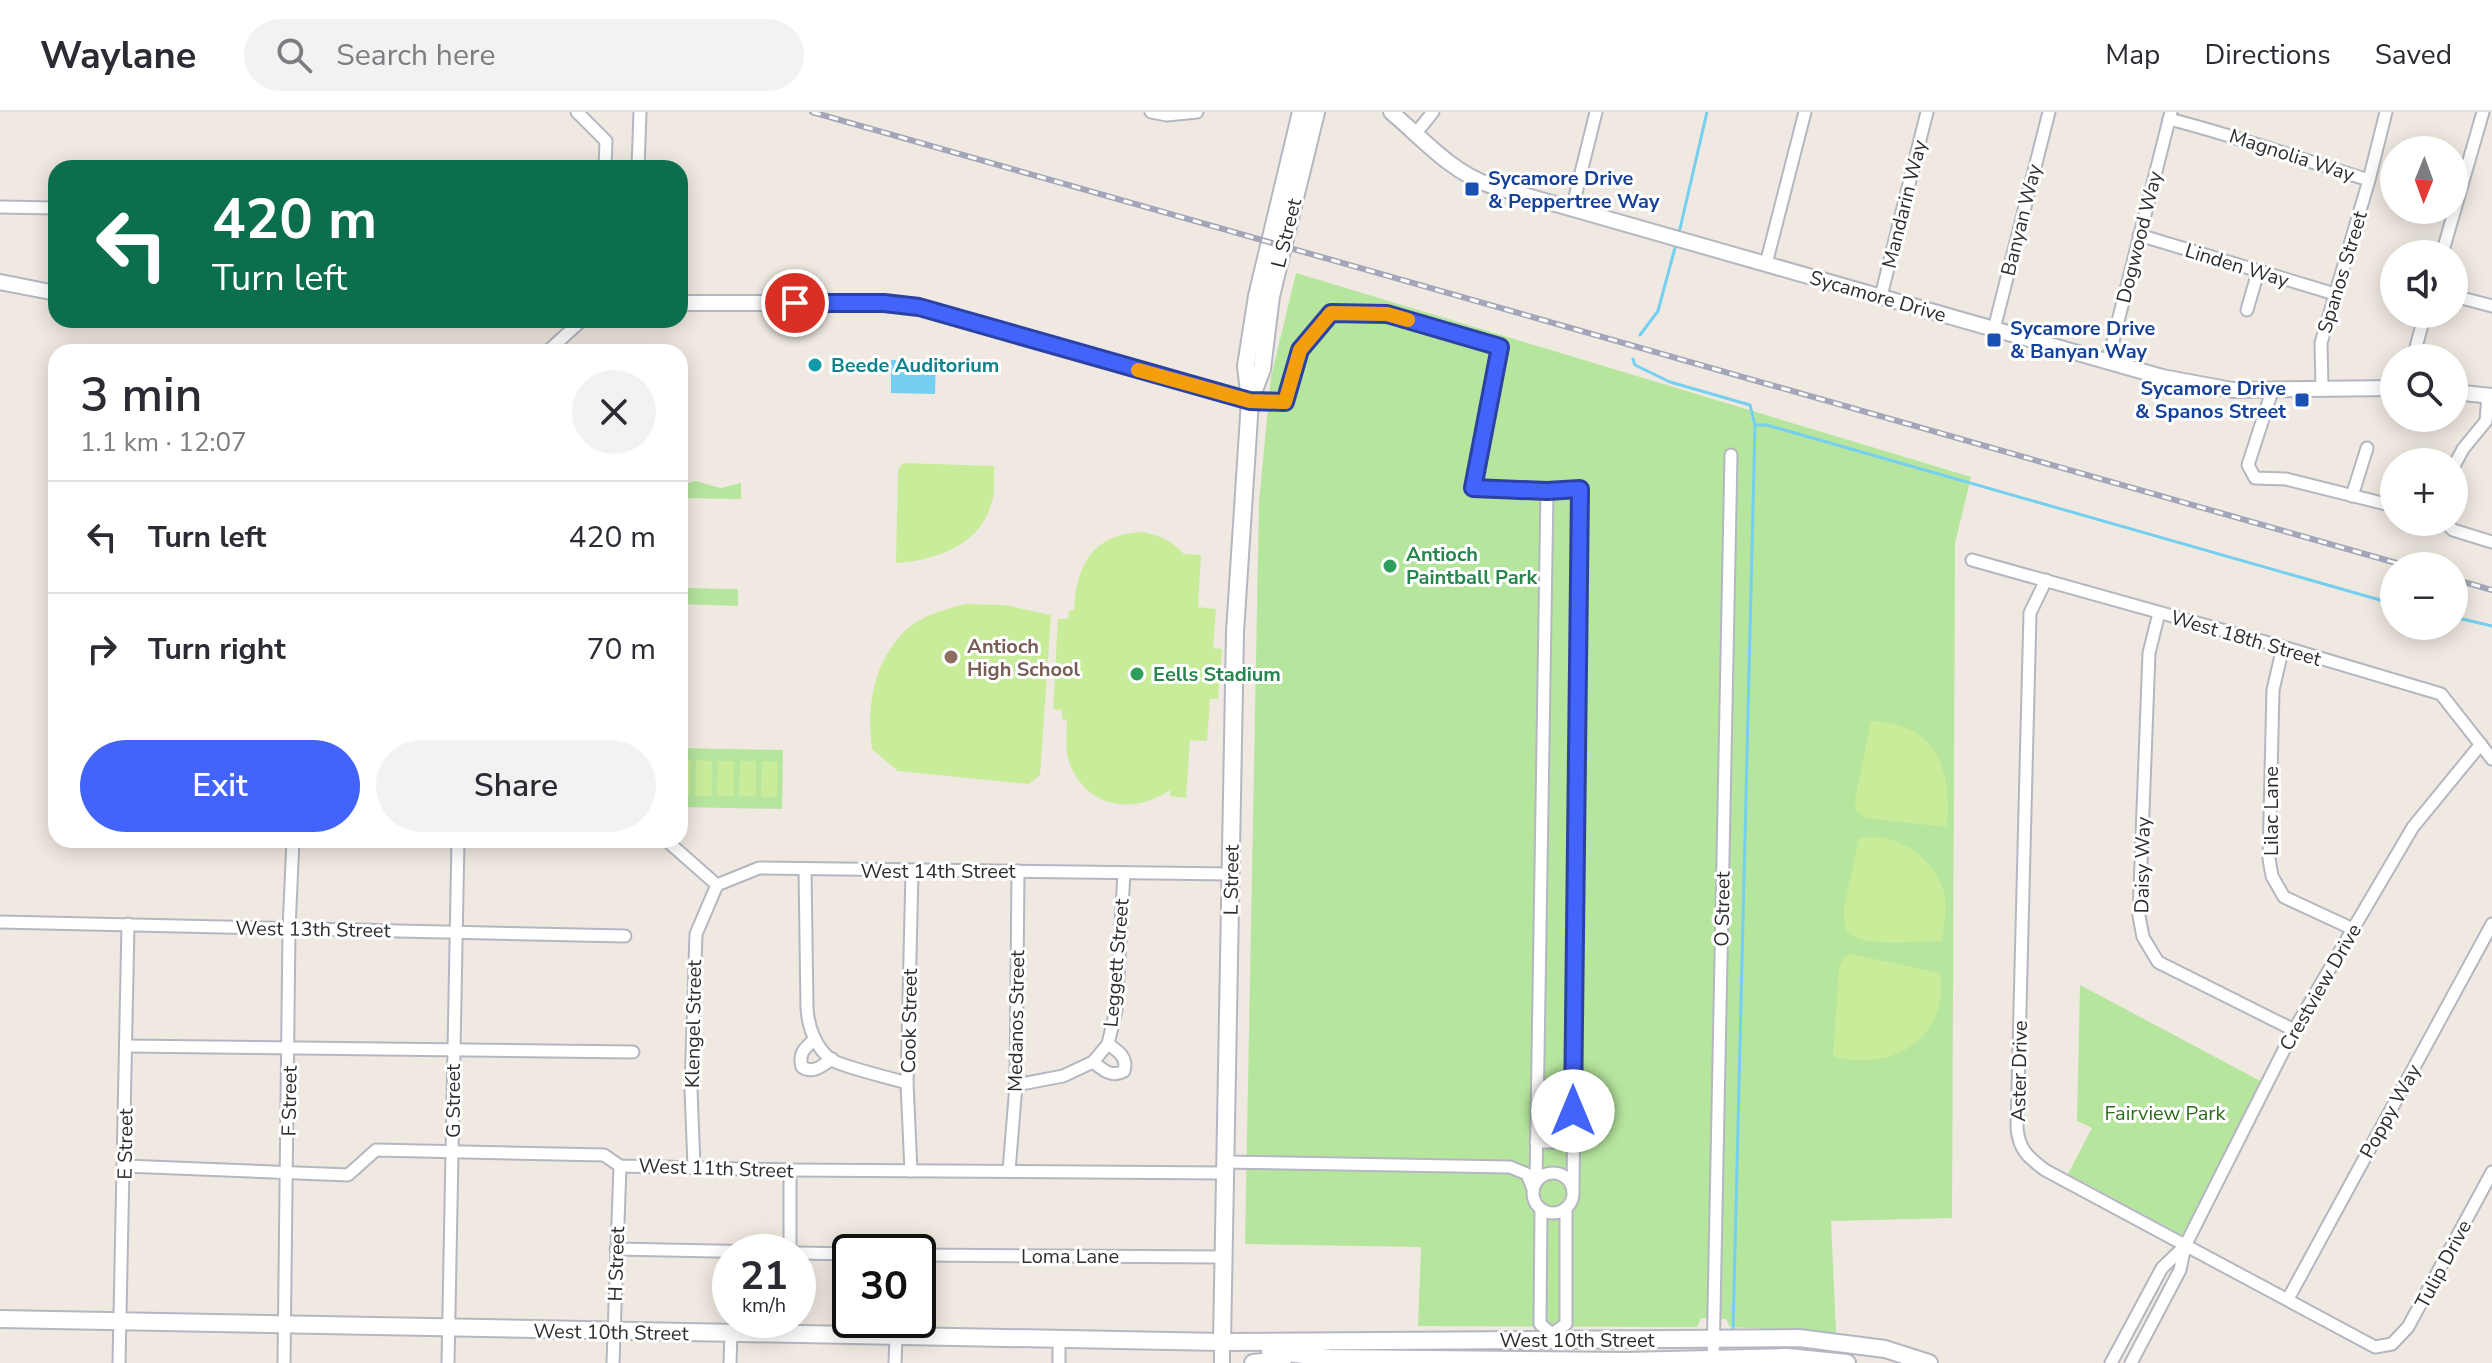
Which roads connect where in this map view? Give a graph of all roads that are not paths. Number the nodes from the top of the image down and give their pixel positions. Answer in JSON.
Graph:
{"nodes":[{"id":1,"x":577,"y":112,"type":"edge"},
{"id":2,"x":640,"y":112,"type":"edge"},
{"id":3,"x":1151,"y":112,"type":"edge"},
{"id":4,"x":1197,"y":112,"type":"edge"},
{"id":5,"x":1301,"y":112,"type":"edge"},
{"id":6,"x":1316,"y":112,"type":"edge"},
{"id":7,"x":1391,"y":112,"type":"edge"},
{"id":8,"x":1433,"y":112,"type":"edge"},
{"id":9,"x":1596,"y":112,"type":"edge"},
{"id":10,"x":1805,"y":112,"type":"edge"},
{"id":11,"x":1927,"y":112,"type":"edge"},
{"id":12,"x":2049,"y":112,"type":"edge"},
{"id":13,"x":2386,"y":112,"type":"edge"},
{"id":14,"x":2483,"y":112,"type":"edge"},
{"id":15,"x":2170,"y":116,"type":"edge"},
{"id":16,"x":1416,"y":133,"type":"junction"},
{"id":17,"x":605,"y":160,"type":"edge"},
{"id":18,"x":638,"y":160,"type":"edge"},
{"id":19,"x":2369,"y":180,"type":"junction"},
{"id":20,"x":0,"y":207,"type":"edge"},
{"id":21,"x":48,"y":208,"type":"edge"},
{"id":22,"x":1572,"y":209,"type":"junction"},
{"id":23,"x":2139,"y":235,"type":"junction"},
{"id":24,"x":2446,"y":240,"type":"edge"},
{"id":25,"x":1766,"y":264,"type":"junction"},
{"id":26,"x":2258,"y":272,"type":"junction"},
{"id":27,"x":0,"y":282,"type":"edge"},
{"id":28,"x":48,"y":291,"type":"edge"},
{"id":29,"x":2335,"y":294,"type":"junction"},
{"id":30,"x":1881,"y":296,"type":"junction"},
{"id":31,"x":2468,"y":300,"type":"edge"},
{"id":32,"x":688,"y":303,"type":"edge"},
{"id":33,"x":2492,"y":306,"type":"edge"},
{"id":34,"x":2247,"y":310,"type":"dead end"},
{"id":35,"x":573,"y":328,"type":"edge"},
{"id":36,"x":1994,"y":329,"type":"junction"},
{"id":37,"x":556,"y":344,"type":"edge"},
{"id":38,"x":2108,"y":361,"type":"junction"},
{"id":39,"x":2322,"y":387,"type":"junction"},
{"id":40,"x":2380,"y":388,"type":"edge"},
{"id":41,"x":2272,"y":391,"type":"junction"},
{"id":42,"x":2468,"y":393,"type":"edge"},
{"id":43,"x":2490,"y":395,"type":"edge"},
{"id":44,"x":1250,"y":401,"type":"junction"},
{"id":45,"x":2367,"y":448,"type":"dead end"},
{"id":46,"x":2464,"y":448,"type":"edge"},
{"id":47,"x":1731,"y":455,"type":"dead end"},
{"id":48,"x":1547,"y":491,"type":"junction"},
{"id":49,"x":2352,"y":496,"type":"junction"},
{"id":50,"x":2380,"y":503,"type":"edge"},
{"id":51,"x":2468,"y":535,"type":"edge"},
{"id":52,"x":2492,"y":542,"type":"edge"},
{"id":53,"x":1972,"y":560,"type":"dead end"},
{"id":54,"x":2046,"y":580,"type":"junction"},
{"id":55,"x":2159,"y":613,"type":"junction"},
{"id":56,"x":2283,"y":647,"type":"junction"},
{"id":57,"x":2481,"y":744,"type":"junction"},
{"id":58,"x":2492,"y":759,"type":"edge"},
{"id":59,"x":293,"y":848,"type":"edge"},
{"id":60,"x":458,"y":848,"type":"edge"},
{"id":61,"x":675,"y":848,"type":"edge"},
{"id":62,"x":805,"y":869,"type":"junction"},
{"id":63,"x":1018,"y":871,"type":"junction"},
{"id":64,"x":912,"y":872,"type":"junction"},
{"id":65,"x":1124,"y":873,"type":"junction"},
{"id":66,"x":1231,"y":874,"type":"junction"},
{"id":67,"x":717,"y":885,"type":"junction"},
{"id":68,"x":0,"y":922,"type":"edge"},
{"id":69,"x":128,"y":924,"type":"junction"},
{"id":70,"x":2492,"y":924,"type":"edge"},
{"id":71,"x":289,"y":929,"type":"junction"},
{"id":72,"x":2353,"y":929,"type":"junction"},
{"id":73,"x":454,"y":933,"type":"junction"},
{"id":74,"x":625,"y":936,"type":"dead end"},
{"id":75,"x":2294,"y":1030,"type":"junction"},
{"id":76,"x":815,"y":1039,"type":"junction"},
{"id":77,"x":1108,"y":1044,"type":"junction"},
{"id":78,"x":126,"y":1046,"type":"junction"},
{"id":79,"x":289,"y":1050,"type":"junction"},
{"id":80,"x":452,"y":1050,"type":"junction"},
{"id":81,"x":633,"y":1052,"type":"dead end"},
{"id":82,"x":832,"y":1059,"type":"junction"},
{"id":83,"x":1093,"y":1062,"type":"junction"},
{"id":84,"x":907,"y":1083,"type":"junction"},
{"id":85,"x":1016,"y":1085,"type":"junction"},
{"id":86,"x":1536,"y":1142,"type":"junction"},
{"id":87,"x":1573,"y":1142,"type":"junction"},
{"id":88,"x":453,"y":1152,"type":"junction"},
{"id":89,"x":125,"y":1166,"type":"junction"},
{"id":90,"x":620,"y":1166,"type":"junction"},
{"id":91,"x":694,"y":1167,"type":"junction"},
{"id":92,"x":1224,"y":1168,"type":"junction"},
{"id":93,"x":790,"y":1170,"type":"junction"},
{"id":94,"x":288,"y":1171,"type":"junction"},
{"id":95,"x":911,"y":1171,"type":"junction"},
{"id":96,"x":1009,"y":1171,"type":"junction"},
{"id":97,"x":2492,"y":1172,"type":"edge"},
{"id":98,"x":1535,"y":1186,"type":"junction"},
{"id":99,"x":1573,"y":1191,"type":"junction"},
{"id":100,"x":1566,"y":1208,"type":"junction"},
{"id":101,"x":1541,"y":1209,"type":"junction"},
{"id":102,"x":790,"y":1234,"type":"edge"},
{"id":103,"x":2185,"y":1246,"type":"junction"},
{"id":104,"x":616,"y":1249,"type":"junction"},
{"id":105,"x":712,"y":1251,"type":"edge"},
{"id":106,"x":936,"y":1255,"type":"edge"},
{"id":107,"x":1223,"y":1257,"type":"junction"},
{"id":108,"x":2288,"y":1299,"type":"junction"},
{"id":109,"x":0,"y":1319,"type":"edge"},
{"id":110,"x":120,"y":1322,"type":"junction"},
{"id":111,"x":285,"y":1324,"type":"junction"},
{"id":112,"x":449,"y":1329,"type":"junction"},
{"id":113,"x":614,"y":1332,"type":"junction"},
{"id":114,"x":712,"y":1333,"type":"edge"},
{"id":115,"x":1552,"y":1337,"type":"junction"},
{"id":116,"x":731,"y":1338,"type":"edge"},
{"id":117,"x":896,"y":1338,"type":"joint"},
{"id":118,"x":1059,"y":1340,"type":"junction"},
{"id":119,"x":1713,"y":1341,"type":"junction"},
{"id":120,"x":1222,"y":1342,"type":"junction"},
{"id":121,"x":2385,"y":1347,"type":"joint"},
{"id":122,"x":1329,"y":1358,"type":"junction"},
{"id":123,"x":1552,"y":1361,"type":"junction"},
{"id":124,"x":1713,"y":1361,"type":"edge"},
{"id":125,"x":1222,"y":1362,"type":"edge"},
{"id":126,"x":119,"y":1363,"type":"edge"},
{"id":127,"x":284,"y":1363,"type":"edge"},
{"id":128,"x":448,"y":1363,"type":"edge"},
{"id":129,"x":613,"y":1363,"type":"edge"},
{"id":130,"x":730,"y":1363,"type":"edge"},
{"id":131,"x":895,"y":1363,"type":"edge"},
{"id":132,"x":1059,"y":1363,"type":"edge"},
{"id":133,"x":1253,"y":1363,"type":"edge"},
{"id":134,"x":1847,"y":1363,"type":"edge"},
{"id":135,"x":1929,"y":1363,"type":"edge"},
{"id":136,"x":2111,"y":1363,"type":"edge"},
{"id":137,"x":2131,"y":1363,"type":"edge"}],
"edges":[{"from":1,"to":17,"type":"street"},
{"from":2,"to":18,"type":"street"},
{"from":3,"to":4,"type":"street"},
{"from":5,"to":44,"type":"main road","name":"L Street"},
{"from":6,"to":44,"type":"main road","name":"L Street"},
{"from":7,"to":16,"type":"street","name":"Sycamore Drive"},
{"from":8,"to":16,"type":"street"},
{"from":9,"to":22,"type":"street"},
{"from":10,"to":25,"type":"street"},
{"from":11,"to":30,"type":"street","name":"Mandarin Way"},
{"from":12,"to":36,"type":"street","name":"Banyan Way"},
{"from":13,"to":19,"type":"street","name":"Spanos Street"},
{"from":14,"to":24,"type":"street"},
{"from":15,"to":19,"type":"street","name":"Magnolia Way"},
{"from":15,"to":23,"type":"street","name":"Dogwood Way"},
{"from":16,"to":22,"type":"street","name":"Sycamore Drive"},
{"from":19,"to":29,"type":"street","name":"Spanos Street"},
{"from":20,"to":21,"type":"street"},
{"from":22,"to":25,"type":"street","name":"Sycamore Drive"},
{"from":23,"to":26,"type":"street","name":"Linden Way"},
{"from":23,"to":38,"type":"street","name":"Dogwood Way"},
{"from":25,"to":30,"type":"street","name":"Sycamore Drive"},
{"from":26,"to":29,"type":"street","name":"Linden Way"},
{"from":26,"to":34,"type":"street"},
{"from":27,"to":28,"type":"street"},
{"from":29,"to":39,"type":"street","name":"Spanos Street"},
{"from":30,"to":36,"type":"street","name":"Sycamore Drive"},
{"from":31,"to":33,"type":"street"},
{"from":32,"to":44,"type":"street"},
{"from":35,"to":37,"type":"street"},
{"from":36,"to":38,"type":"street","name":"Sycamore Drive"},
{"from":38,"to":41,"type":"street","name":"Sycamore Drive"},
{"from":39,"to":40,"type":"street","name":"Sycamore Drive"},
{"from":39,"to":41,"type":"street","name":"Sycamore Drive"},
{"from":41,"to":49,"type":"street"},
{"from":42,"to":43,"type":"street"},
{"from":43,"to":46,"type":"street"},
{"from":44,"to":48,"type":"street"},
{"from":44,"to":66,"type":"main road","name":"L Street"},
{"from":45,"to":49,"type":"street"},
{"from":47,"to":119,"type":"street","name":"O Street"},
{"from":48,"to":86,"type":"street"},
{"from":48,"to":87,"type":"street"},
{"from":49,"to":50,"type":"street"},
{"from":51,"to":52,"type":"street"},
{"from":53,"to":54,"type":"street","name":"West 18th Street"},
{"from":54,"to":55,"type":"street","name":"West 18th Street"},
{"from":54,"to":103,"type":"street","name":"Aster Drive"},
{"from":55,"to":56,"type":"street","name":"West 18th Street"},
{"from":55,"to":75,"type":"street","name":"Daisy Way"},
{"from":56,"to":57,"type":"street","name":"West 18th Street"},
{"from":56,"to":72,"type":"street","name":"Lilac Lane"},
{"from":57,"to":58,"type":"street","name":"West 18th Street"},
{"from":57,"to":72,"type":"street","name":"Crestview Drive"},
{"from":59,"to":71,"type":"street","name":"F Street"},
{"from":60,"to":73,"type":"street","name":"G Street"},
{"from":61,"to":67,"type":"street"},
{"from":62,"to":64,"type":"street","name":"West 14th Street"},
{"from":62,"to":67,"type":"street","name":"West 14th Street"},
{"from":62,"to":76,"type":"street"},
{"from":63,"to":64,"type":"street","name":"West 14th Street"},
{"from":63,"to":65,"type":"street","name":"West 14th Street"},
{"from":63,"to":85,"type":"street","name":"Medanos Street"},
{"from":64,"to":84,"type":"street","name":"Cook Street"},
{"from":65,"to":66,"type":"street","name":"West 14th Street"},
{"from":65,"to":77,"type":"street","name":"Leggett Street"},
{"from":66,"to":92,"type":"main road","name":"L Street"},
{"from":67,"to":91,"type":"street","name":"Klengel Street"},
{"from":68,"to":69,"type":"street","name":"West 13th Street"},
{"from":69,"to":71,"type":"street","name":"West 13th Street"},
{"from":69,"to":78,"type":"street","name":"E Street"},
{"from":70,"to":108,"type":"street","name":"Poppy Way"},
{"from":71,"to":73,"type":"street","name":"West 13th Street"},
{"from":71,"to":79,"type":"street","name":"F Street"},
{"from":72,"to":75,"type":"street","name":"Crestview Drive"},
{"from":73,"to":74,"type":"street","name":"West 13th Street"},
{"from":73,"to":80,"type":"street","name":"G Street"},
{"from":75,"to":103,"type":"street","name":"Crestview Drive"},
{"from":76,"to":82,"type":"street"},
{"from":76,"to":82,"type":"street"},
{"from":77,"to":83,"type":"street","name":"Leggett Street"},
{"from":77,"to":83,"type":"street"},
{"from":78,"to":79,"type":"street"},
{"from":78,"to":89,"type":"street","name":"E Street"},
{"from":79,"to":80,"type":"street"},
{"from":79,"to":94,"type":"street","name":"F Street"},
{"from":80,"to":81,"type":"street"},
{"from":80,"to":88,"type":"street","name":"G Street"},
{"from":82,"to":84,"type":"street"},
{"from":83,"to":85,"type":"street","name":"Leggett Street"},
{"from":84,"to":95,"type":"street","name":"Cook Street"},
{"from":85,"to":96,"type":"street","name":"Medanos Street"},
{"from":86,"to":87,"type":"street"},
{"from":86,"to":98,"type":"street"},
{"from":87,"to":99,"type":"street"},
{"from":88,"to":90,"type":"street","name":"West 11th Street"},
{"from":88,"to":94,"type":"street","name":"West 11th Street"},
{"from":88,"to":112,"type":"street","name":"G Street"},
{"from":89,"to":94,"type":"street","name":"West 11th Street"},
{"from":89,"to":110,"type":"street","name":"E Street"},
{"from":90,"to":91,"type":"street","name":"West 11th Street"},
{"from":90,"to":104,"type":"street","name":"H Street"},
{"from":91,"to":93,"type":"street","name":"West 11th Street"},
{"from":92,"to":96,"type":"street","name":"West 11th Street"},
{"from":92,"to":98,"type":"street","name":"West 11th Street"},
{"from":92,"to":107,"type":"main road","name":"L Street"},
{"from":93,"to":95,"type":"street","name":"West 11th Street"},
{"from":93,"to":102,"type":"street"},
{"from":94,"to":111,"type":"street","name":"F Street"},
{"from":95,"to":96,"type":"street","name":"West 11th Street"},
{"from":97,"to":121,"type":"street","name":"Tulip Drive"},
{"from":98,"to":99,"type":"street"},
{"from":98,"to":101,"type":"street"},
{"from":99,"to":100,"type":"street"},
{"from":100,"to":101,"type":"street"},
{"from":100,"to":115,"type":"street"},
{"from":101,"to":115,"type":"street"},
{"from":103,"to":108,"type":"street","name":"Aster Drive"},
{"from":103,"to":136,"type":"street","name":"Crestview Drive"},
{"from":103,"to":137,"type":"street","name":"Crestview Drive"},
{"from":104,"to":105,"type":"street"},
{"from":104,"to":113,"type":"street","name":"H Street"},
{"from":106,"to":107,"type":"street","name":"Loma Lane"},
{"from":107,"to":120,"type":"main road","name":"L Street"},
{"from":108,"to":121,"type":"street","name":"Aster Drive"},
{"from":109,"to":110,"type":"main road","name":"West 10th Street"},
{"from":110,"to":111,"type":"main road","name":"West 10th Street"},
{"from":110,"to":126,"type":"street","name":"E Street"},
{"from":111,"to":112,"type":"main road","name":"West 10th Street"},
{"from":111,"to":127,"type":"street","name":"F Street"},
{"from":112,"to":113,"type":"main road","name":"West 10th Street"},
{"from":112,"to":128,"type":"street","name":"G Street"},
{"from":113,"to":114,"type":"main road","name":"West 10th Street"},
{"from":113,"to":129,"type":"street","name":"H Street"},
{"from":115,"to":119,"type":"main road","name":"West 10th Street"},
{"from":115,"to":120,"type":"main road","name":"West 10th Street"},
{"from":115,"to":123,"type":"street"},
{"from":116,"to":130,"type":"street"},
{"from":117,"to":118,"type":"main road","name":"West 10th Street"},
{"from":117,"to":131,"type":"street"},
{"from":118,"to":120,"type":"main road","name":"West 10th Street"},
{"from":118,"to":132,"type":"street"},
{"from":119,"to":124,"type":"street","name":"O Street"},
{"from":119,"to":135,"type":"main road","name":"West 10th Street"},
{"from":120,"to":122,"type":"main road","name":"West 10th Street"},
{"from":120,"to":125,"type":"street","name":"L Street"},
{"from":122,"to":123,"type":"main road","name":"West 10th Street"},
{"from":122,"to":133,"type":"main road"},
{"from":123,"to":124,"type":"main road","name":"West 10th Street"},
{"from":124,"to":134,"type":"main road","name":"West 10th Street"}]}
